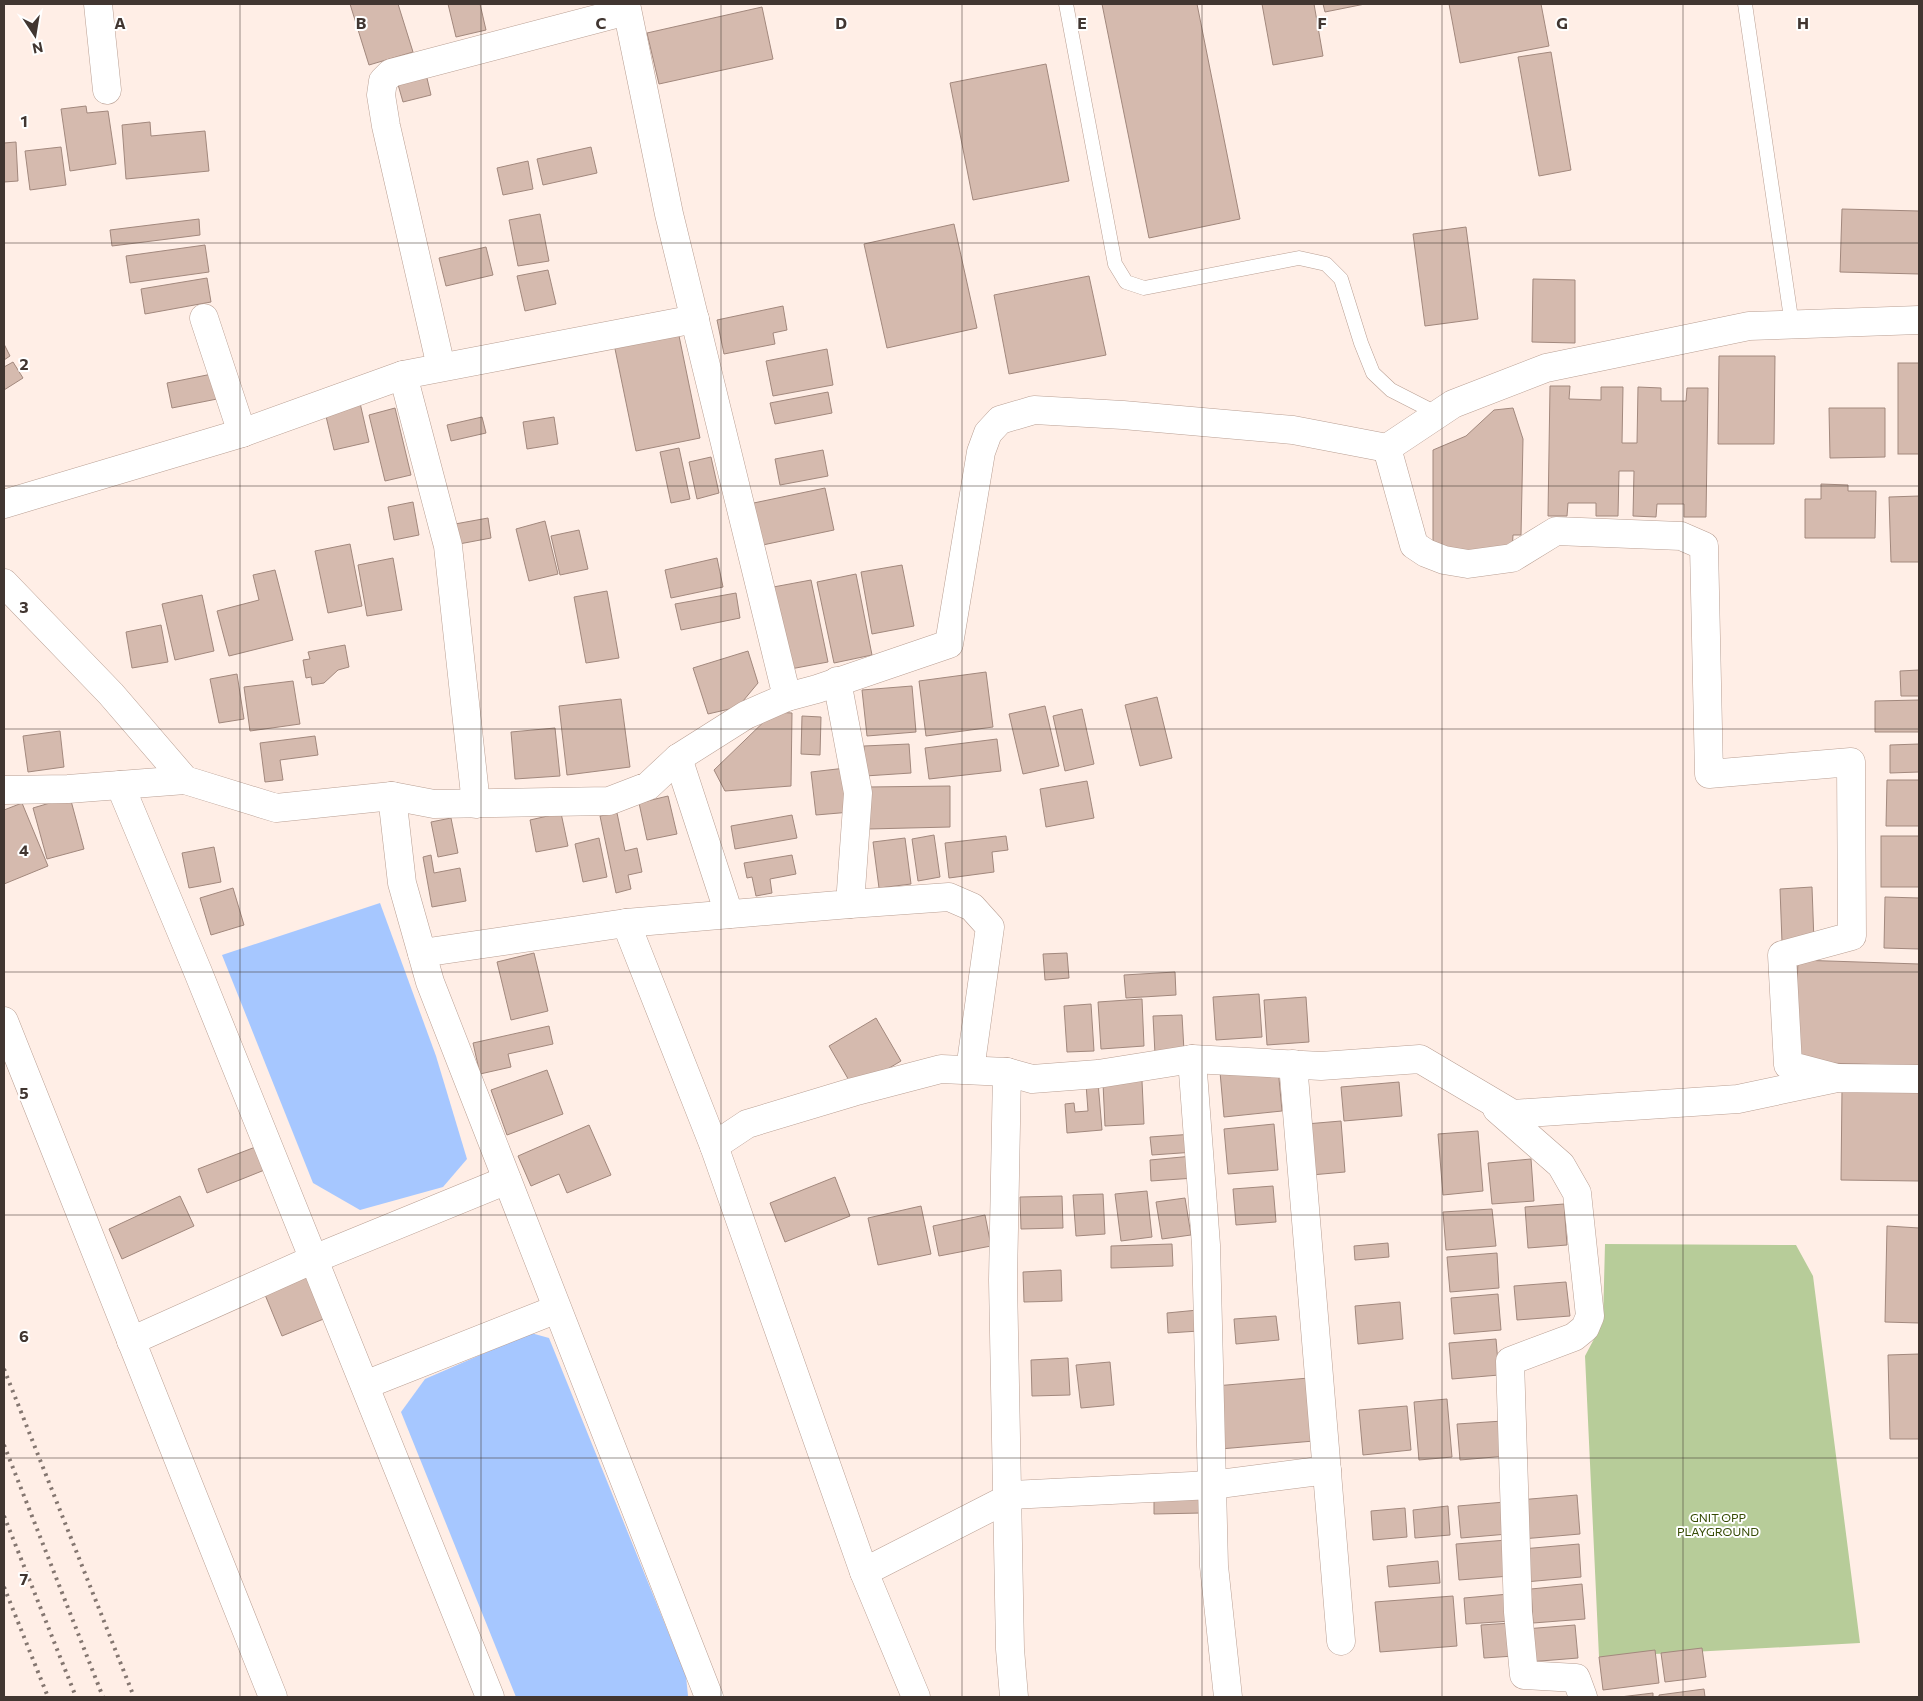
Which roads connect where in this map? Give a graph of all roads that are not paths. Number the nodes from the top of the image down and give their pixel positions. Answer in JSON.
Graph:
{"nodes":[{"id":1,"x":98,"y":4,"type":"edge"},
{"id":2,"x":1066,"y":4,"type":"edge"},
{"id":3,"x":1745,"y":4,"type":"edge"},
{"id":4,"x":626,"y":8,"type":"edge"},
{"id":5,"x":107,"y":90,"type":"dead end"},
{"id":6,"x":204,"y":318,"type":"dead end"},
{"id":7,"x":695,"y":319,"type":"junction"},
{"id":8,"x":1919,"y":320,"type":"edge"},
{"id":9,"x":1792,"y":325,"type":"junction"},
{"id":10,"x":441,"y":367,"type":"junction"},
{"id":11,"x":403,"y":375,"type":"junction"},
{"id":12,"x":1438,"y":414,"type":"junction"},
{"id":13,"x":242,"y":433,"type":"junction"},
{"id":14,"x":1387,"y":448,"type":"junction"},
{"id":15,"x":4,"y":504,"type":"edge"},
{"id":16,"x":4,"y":583,"type":"edge"},
{"id":17,"x":837,"y":681,"type":"junction"},
{"id":18,"x":787,"y":697,"type":"junction"},
{"id":19,"x":678,"y":758,"type":"junction"},
{"id":20,"x":185,"y":780,"type":"junction"},
{"id":21,"x":120,"y":785,"type":"junction"},
{"id":22,"x":4,"y":790,"type":"edge"},
{"id":23,"x":392,"y":796,"type":"junction"},
{"id":24,"x":476,"y":804,"type":"junction"},
{"id":25,"x":850,"y":904,"type":"junction"},
{"id":26,"x":729,"y":914,"type":"junction"},
{"id":27,"x":626,"y":923,"type":"junction"},
{"id":28,"x":422,"y":953,"type":"junction"},
{"id":29,"x":4,"y":1022,"type":"edge"},
{"id":30,"x":1192,"y":1059,"type":"junction"},
{"id":31,"x":1293,"y":1064,"type":"junction"},
{"id":32,"x":970,"y":1070,"type":"junction"},
{"id":33,"x":1007,"y":1072,"type":"junction"},
{"id":34,"x":1837,"y":1078,"type":"junction"},
{"id":35,"x":1919,"y":1079,"type":"edge"},
{"id":36,"x":1482,"y":1096,"type":"junction"},
{"id":37,"x":714,"y":1146,"type":"junction"},
{"id":38,"x":508,"y":1180,"type":"junction"},
{"id":39,"x":314,"y":1259,"type":"junction"},
{"id":40,"x":557,"y":1309,"type":"junction"},
{"id":41,"x":131,"y":1341,"type":"junction"},
{"id":42,"x":364,"y":1385,"type":"junction"},
{"id":43,"x":1327,"y":1470,"type":"junction"},
{"id":44,"x":1212,"y":1485,"type":"junction"},
{"id":45,"x":1007,"y":1498,"type":"junction"},
{"id":46,"x":864,"y":1572,"type":"junction"},
{"id":47,"x":1341,"y":1641,"type":"dead end"},
{"id":48,"x":272,"y":1697,"type":"edge"},
{"id":49,"x":490,"y":1697,"type":"edge"},
{"id":50,"x":709,"y":1697,"type":"edge"},
{"id":51,"x":916,"y":1697,"type":"edge"},
{"id":52,"x":1014,"y":1697,"type":"edge"},
{"id":53,"x":1228,"y":1697,"type":"edge"},
{"id":54,"x":1583,"y":1697,"type":"edge"}],
"edges":[{"from":1,"to":5,"type":"street"},
{"from":2,"to":12,"type":"lane"},
{"from":3,"to":9,"type":"lane"},
{"from":4,"to":7,"type":"street"},
{"from":4,"to":10,"type":"street"},
{"from":6,"to":13,"type":"street"},
{"from":7,"to":10,"type":"street"},
{"from":7,"to":18,"type":"street"},
{"from":8,"to":9,"type":"street"},
{"from":9,"to":12,"type":"street"},
{"from":10,"to":11,"type":"street"},
{"from":11,"to":13,"type":"street"},
{"from":11,"to":24,"type":"street"},
{"from":12,"to":14,"type":"street"},
{"from":13,"to":15,"type":"street"},
{"from":14,"to":17,"type":"street"},
{"from":14,"to":34,"type":"street"},
{"from":16,"to":20,"type":"street"},
{"from":17,"to":18,"type":"street"},
{"from":17,"to":25,"type":"street"},
{"from":18,"to":19,"type":"street"},
{"from":19,"to":24,"type":"street"},
{"from":19,"to":26,"type":"street"},
{"from":20,"to":21,"type":"street"},
{"from":20,"to":23,"type":"street"},
{"from":21,"to":22,"type":"street"},
{"from":21,"to":39,"type":"street"},
{"from":23,"to":24,"type":"street"},
{"from":23,"to":28,"type":"street"},
{"from":25,"to":26,"type":"street"},
{"from":25,"to":32,"type":"street"},
{"from":26,"to":27,"type":"street"},
{"from":27,"to":28,"type":"street"},
{"from":27,"to":37,"type":"street"},
{"from":28,"to":38,"type":"street"},
{"from":29,"to":41,"type":"street"},
{"from":30,"to":31,"type":"street"},
{"from":30,"to":33,"type":"street"},
{"from":30,"to":44,"type":"street"},
{"from":31,"to":36,"type":"street"},
{"from":31,"to":43,"type":"street"},
{"from":32,"to":33,"type":"street"},
{"from":32,"to":37,"type":"street"},
{"from":33,"to":45,"type":"street"},
{"from":34,"to":35,"type":"street"},
{"from":34,"to":36,"type":"street"},
{"from":36,"to":54,"type":"street"},
{"from":37,"to":46,"type":"street"},
{"from":38,"to":39,"type":"street"},
{"from":38,"to":40,"type":"street"},
{"from":39,"to":41,"type":"street"},
{"from":39,"to":42,"type":"street"},
{"from":40,"to":42,"type":"street"},
{"from":40,"to":50,"type":"street"},
{"from":41,"to":48,"type":"street"},
{"from":42,"to":49,"type":"street"},
{"from":43,"to":44,"type":"street"},
{"from":43,"to":47,"type":"street"},
{"from":44,"to":45,"type":"street"},
{"from":44,"to":53,"type":"street"},
{"from":45,"to":46,"type":"street"},
{"from":45,"to":52,"type":"street"},
{"from":46,"to":51,"type":"street"}]}
